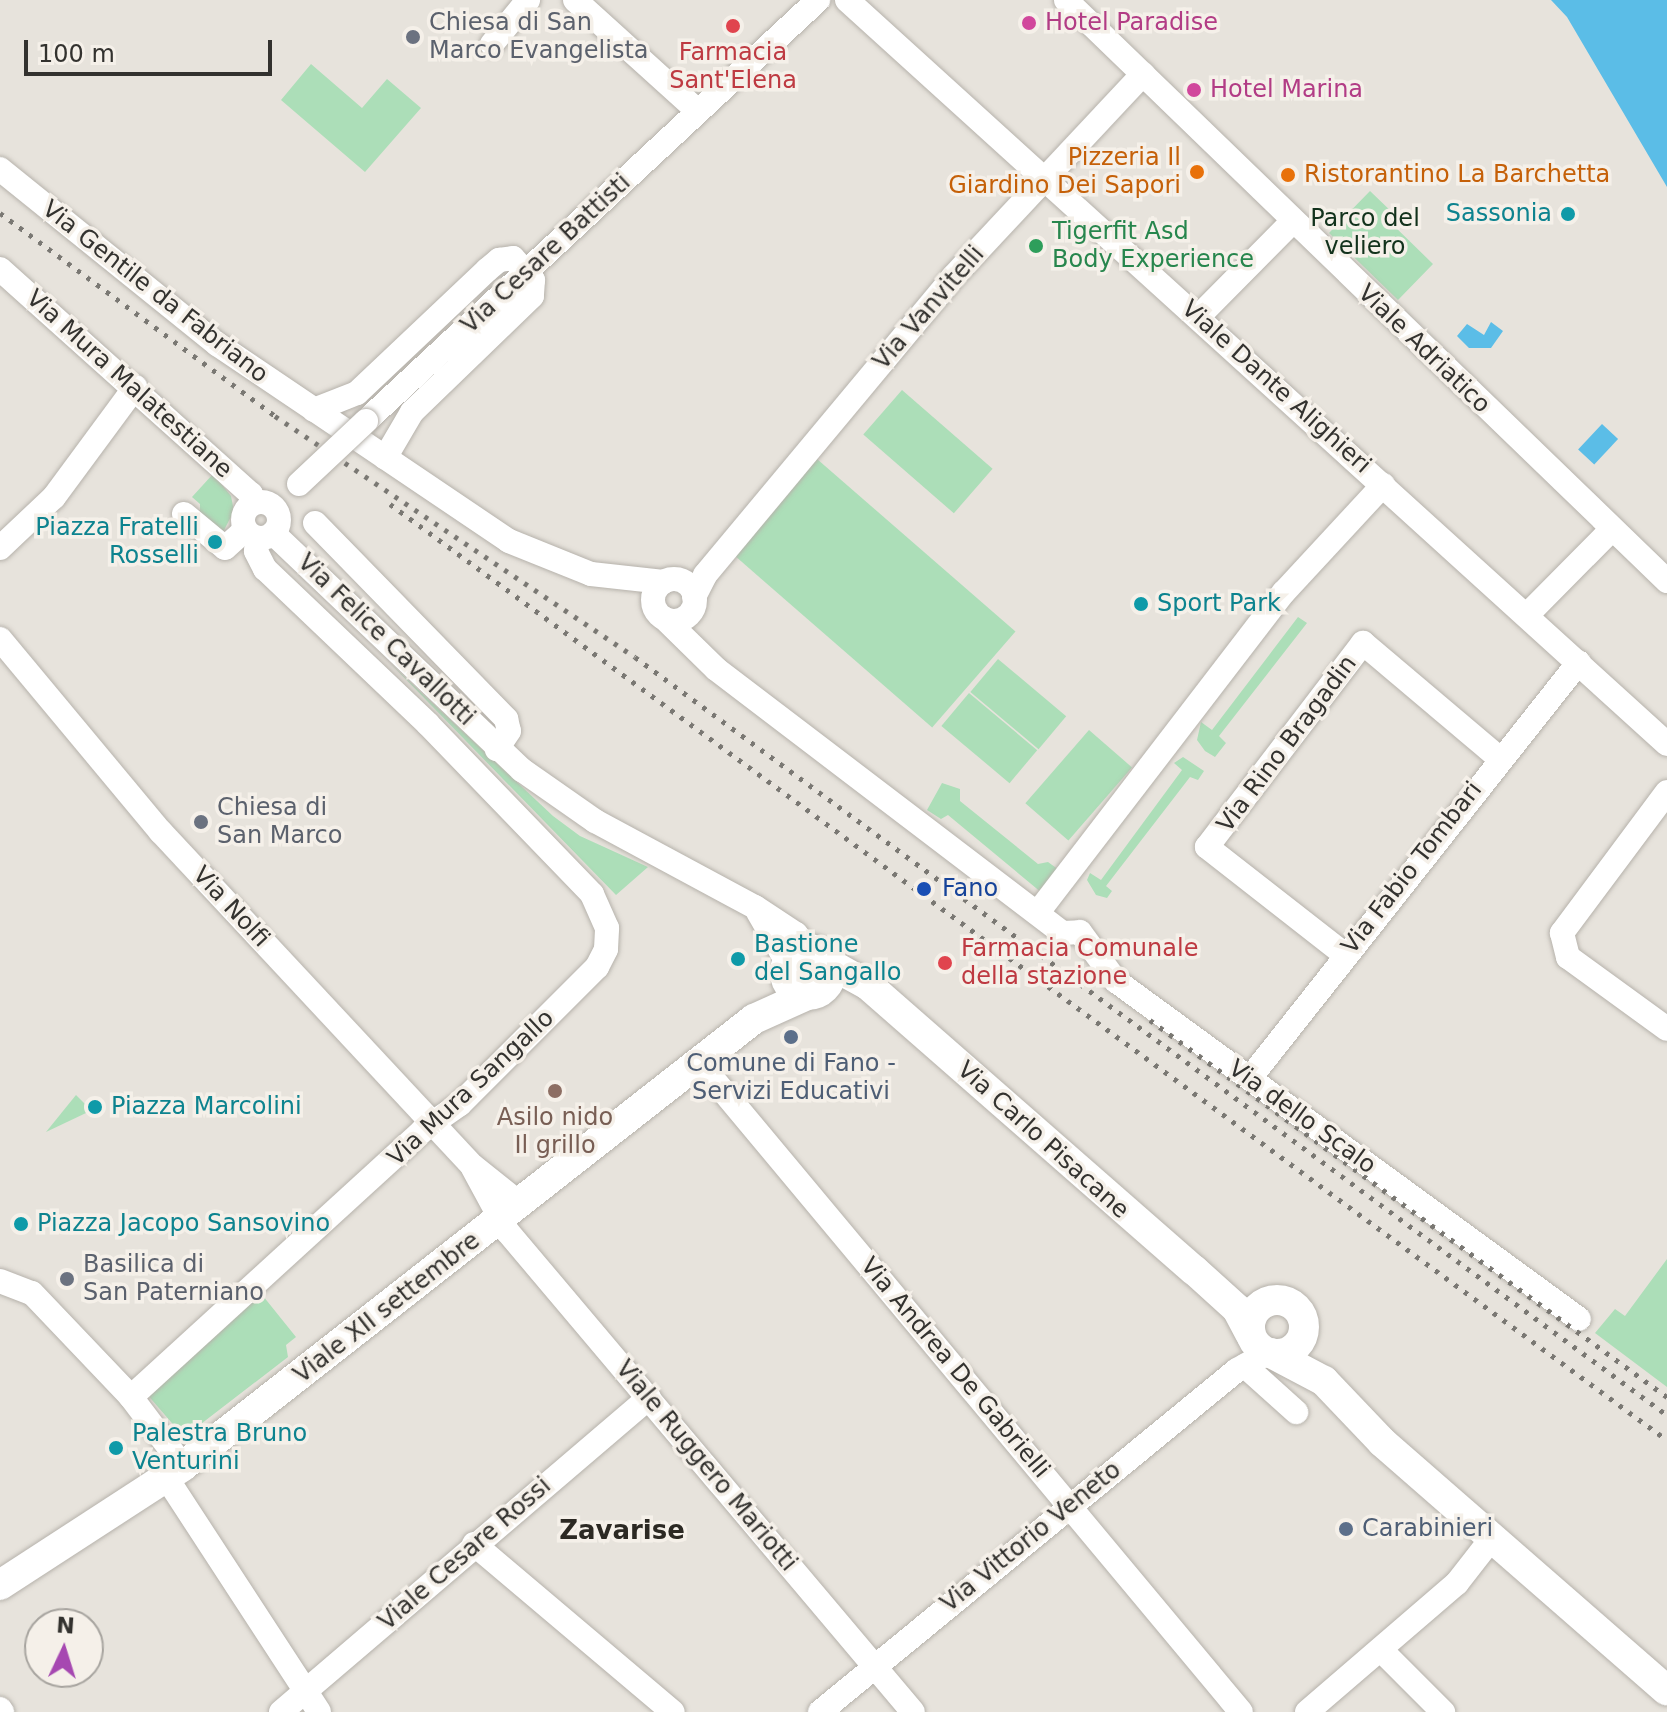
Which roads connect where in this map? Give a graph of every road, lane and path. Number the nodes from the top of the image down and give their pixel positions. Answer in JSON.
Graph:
{"nodes":[{"id":1,"x":528,"y":0,"type":"edge"},
{"id":2,"x":575,"y":0,"type":"edge"},
{"id":3,"x":818,"y":0,"type":"edge"},
{"id":4,"x":847,"y":0,"type":"edge"},
{"id":5,"x":1066,"y":0,"type":"edge"},
{"id":6,"x":492,"y":44,"type":"dead end"},
{"id":7,"x":1143,"y":74,"type":"junction"},
{"id":8,"x":698,"y":111,"type":"junction"},
{"id":9,"x":0,"y":169,"type":"edge"},
{"id":10,"x":1045,"y":179,"type":"junction"},
{"id":11,"x":1292,"y":222,"type":"junction"},
{"id":12,"x":0,"y":269,"type":"edge"},
{"id":13,"x":528,"y":272,"type":"junction"},
{"id":14,"x":1198,"y":317,"type":"junction"},
{"id":15,"x":135,"y":387,"type":"junction"},
{"id":16,"x":314,"y":410,"type":"junction"},
{"id":17,"x":385,"y":458,"type":"junction"},
{"id":18,"x":1383,"y":485,"type":"junction"},
{"id":19,"x":263,"y":504,"type":"junction"},
{"id":20,"x":184,"y":514,"type":"dead end"},
{"id":21,"x":315,"y":523,"type":"dead end"},
{"id":22,"x":1612,"y":529,"type":"junction"},
{"id":23,"x":259,"y":534,"type":"junction"},
{"id":24,"x":0,"y":548,"type":"edge"},
{"id":25,"x":726,"y":551,"type":"junction"},
{"id":26,"x":618,"y":579,"type":"junction"},
{"id":27,"x":670,"y":580,"type":"junction"},
{"id":28,"x":1667,"y":581,"type":"edge"},
{"id":29,"x":694,"y":602,"type":"junction"},
{"id":30,"x":659,"y":614,"type":"junction"},
{"id":31,"x":1527,"y":615,"type":"junction"},
{"id":32,"x":0,"y":639,"type":"edge"},
{"id":33,"x":1579,"y":662,"type":"junction"},
{"id":34,"x":716,"y":669,"type":"junction"},
{"id":35,"x":1667,"y":744,"type":"edge"},
{"id":36,"x":497,"y":749,"type":"junction"},
{"id":37,"x":1499,"y":758,"type":"junction"},
{"id":38,"x":1667,"y":792,"type":"edge"},
{"id":39,"x":1039,"y":911,"type":"junction"},
{"id":40,"x":1344,"y":954,"type":"junction"},
{"id":41,"x":805,"y":973,"type":"junction"},
{"id":42,"x":1667,"y":1029,"type":"edge"},
{"id":43,"x":699,"y":1062,"type":"junction"},
{"id":44,"x":1250,"y":1078,"type":"junction"},
{"id":45,"x":437,"y":1123,"type":"junction"},
{"id":46,"x":508,"y":1212,"type":"junction"},
{"id":47,"x":1194,"y":1270,"type":"junction"},
{"id":48,"x":0,"y":1281,"type":"edge"},
{"id":49,"x":1267,"y":1301,"type":"junction"},
{"id":50,"x":1579,"y":1319,"type":"dead end"},
{"id":51,"x":1304,"y":1333,"type":"junction"},
{"id":52,"x":1258,"y":1349,"type":"junction"},
{"id":53,"x":1324,"y":1381,"type":"junction"},
{"id":54,"x":131,"y":1397,"type":"junction"},
{"id":55,"x":649,"y":1398,"type":"junction"},
{"id":56,"x":1296,"y":1412,"type":"dead end"},
{"id":57,"x":174,"y":1472,"type":"junction"},
{"id":58,"x":1069,"y":1505,"type":"junction"},
{"id":59,"x":1492,"y":1538,"type":"junction"},
{"id":60,"x":474,"y":1544,"type":"junction"},
{"id":61,"x":2,"y":1584,"type":"edge"},
{"id":62,"x":1381,"y":1650,"type":"junction"},
{"id":63,"x":875,"y":1666,"type":"junction"},
{"id":64,"x":1667,"y":1691,"type":"edge"},
{"id":65,"x":312,"y":1702,"type":"edge"},
{"id":66,"x":1316,"y":1705,"type":"edge"},
{"id":67,"x":281,"y":1712,"type":"edge"},
{"id":68,"x":673,"y":1712,"type":"edge"},
{"id":69,"x":820,"y":1712,"type":"edge"},
{"id":70,"x":913,"y":1712,"type":"edge"},
{"id":71,"x":1241,"y":1712,"type":"edge"},
{"id":72,"x":1443,"y":1712,"type":"edge"}],
"edges":[{"from":1,"to":6,"type":"street"},
{"from":2,"to":8,"type":"street"},
{"from":3,"to":8,"type":"street","name":"Via Cesare Battisti"},
{"from":4,"to":10,"type":"street","name":"Viale Dante Alighieri"},
{"from":5,"to":7,"type":"street","name":"Viale Adriatico"},
{"from":7,"to":10,"type":"street","name":"Via Vanvitelli"},
{"from":7,"to":11,"type":"street","name":"Viale Adriatico"},
{"from":8,"to":13,"type":"street","name":"Via Cesare Battisti"},
{"from":9,"to":16,"type":"street","name":"Via Gentile da Fabriano"},
{"from":10,"to":14,"type":"street","name":"Viale Dante Alighieri"},
{"from":10,"to":25,"type":"street","name":"Via Vanvitelli"},
{"from":11,"to":14,"type":"street"},
{"from":11,"to":22,"type":"street","name":"Viale Adriatico"},
{"from":12,"to":15,"type":"street","name":"Via Mura Malatestiane"},
{"from":13,"to":16,"type":"street"},
{"from":13,"to":17,"type":"street"},
{"from":13,"to":19,"type":"street","name":"Via Cesare Battisti","bridge":true},
{"from":14,"to":18,"type":"street","name":"Viale Dante Alighieri"},
{"from":15,"to":19,"type":"street","name":"Via Mura Malatestiane"},
{"from":15,"to":24,"type":"street"},
{"from":16,"to":17,"type":"street","name":"Via Gentile da Fabriano"},
{"from":17,"to":26,"type":"street","name":"Via Gentile da Fabriano"},
{"from":18,"to":31,"type":"street","name":"Viale Dante Alighieri"},
{"from":18,"to":39,"type":"street"},
{"from":19,"to":23,"type":"street","name":"Via Mura Sangallo"},
{"from":19,"to":23,"type":"street"},
{"from":20,"to":23,"type":"street"},
{"from":21,"to":36,"type":"street","name":"Via Felice Cavallotti"},
{"from":22,"to":28,"type":"street","name":"Viale Adriatico"},
{"from":22,"to":31,"type":"street"},
{"from":23,"to":36,"type":"street","name":"Via Felice Cavallotti"},
{"from":23,"to":45,"type":"street","name":"Via Mura Sangallo"},
{"from":25,"to":27,"type":"street","name":"Via Vanvitelli"},
{"from":25,"to":29,"type":"street","name":"Via Vanvitelli"},
{"from":26,"to":27,"type":"street","name":"Via Gentile da Fabriano"},
{"from":26,"to":30,"type":"street","name":"Via Gentile da Fabriano"},
{"from":27,"to":29,"type":"street"},
{"from":27,"to":30,"type":"street"},
{"from":29,"to":30,"type":"street"},
{"from":29,"to":34,"type":"street"},
{"from":30,"to":34,"type":"street","name":"Via dello Scalo"},
{"from":31,"to":33,"type":"street","name":"Viale Dante Alighieri"},
{"from":32,"to":45,"type":"street","name":"Via Nolfi"},
{"from":33,"to":35,"type":"street","name":"Viale Dante Alighieri"},
{"from":33,"to":37,"type":"street","name":"Via Fabio Tombari"},
{"from":34,"to":39,"type":"street","name":"Via dello Scalo"},
{"from":36,"to":41,"type":"street","name":"Via Felice Cavallotti"},
{"from":37,"to":40,"type":"street","name":"Via Fabio Tombari"},
{"from":37,"to":40,"type":"street","name":"Via Rino Bragadin"},
{"from":38,"to":42,"type":"street"},
{"from":39,"to":44,"type":"street","name":"Via dello Scalo"},
{"from":40,"to":44,"type":"street","name":"Via Fabio Tombari"},
{"from":41,"to":43,"type":"main road","name":"Viale XII settembre"},
{"from":41,"to":47,"type":"main road","name":"Via Carlo Pisacane"},
{"from":43,"to":46,"type":"main road","name":"Viale XII settembre"},
{"from":43,"to":58,"type":"street","name":"Via Andrea De Gabrielli"},
{"from":44,"to":50,"type":"street","name":"Via dello Scalo"},
{"from":45,"to":46,"type":"street","name":"Via Nolfi"},
{"from":45,"to":54,"type":"street","name":"Via Mura Sangallo"},
{"from":46,"to":55,"type":"street","name":"Viale Ruggero Mariotti"},
{"from":46,"to":57,"type":"main road","name":"Viale XII settembre"},
{"from":47,"to":49,"type":"main road","name":"Via Carlo Pisacane"},
{"from":47,"to":52,"type":"main road","name":"Via Carlo Pisacane"},
{"from":48,"to":54,"type":"street"},
{"from":49,"to":51,"type":"main road","name":"Via Carlo Pisacane"},
{"from":49,"to":52,"type":"main road"},
{"from":51,"to":52,"type":"main road"},
{"from":51,"to":53,"type":"main road","name":"Via Carlo Pisacane"},
{"from":52,"to":53,"type":"main road","name":"Via Carlo Pisacane"},
{"from":52,"to":56,"type":"street","name":"Via Carlo Pisacane"},
{"from":52,"to":58,"type":"street","name":"Via Vittorio Veneto"},
{"from":53,"to":59,"type":"main road","name":"Via Carlo Pisacane"},
{"from":54,"to":57,"type":"street"},
{"from":55,"to":60,"type":"street","name":"Viale Cesare Rossi"},
{"from":55,"to":63,"type":"street","name":"Viale Ruggero Mariotti"},
{"from":57,"to":61,"type":"main road","name":"Viale XII settembre"},
{"from":57,"to":65,"type":"street"},
{"from":58,"to":63,"type":"street","name":"Via Vittorio Veneto"},
{"from":58,"to":71,"type":"street","name":"Via Andrea De Gabrielli"},
{"from":59,"to":62,"type":"street"},
{"from":59,"to":64,"type":"main road","name":"Via Carlo Pisacane"},
{"from":60,"to":65,"type":"street","name":"Viale Cesare Rossi"},
{"from":60,"to":68,"type":"street"},
{"from":62,"to":66,"type":"street"},
{"from":62,"to":72,"type":"street"},
{"from":63,"to":69,"type":"street","name":"Via Vittorio Veneto"},
{"from":63,"to":70,"type":"street","name":"Viale Ruggero Mariotti"},
{"from":65,"to":67,"type":"street","name":"Viale Cesare Rossi"}]}
